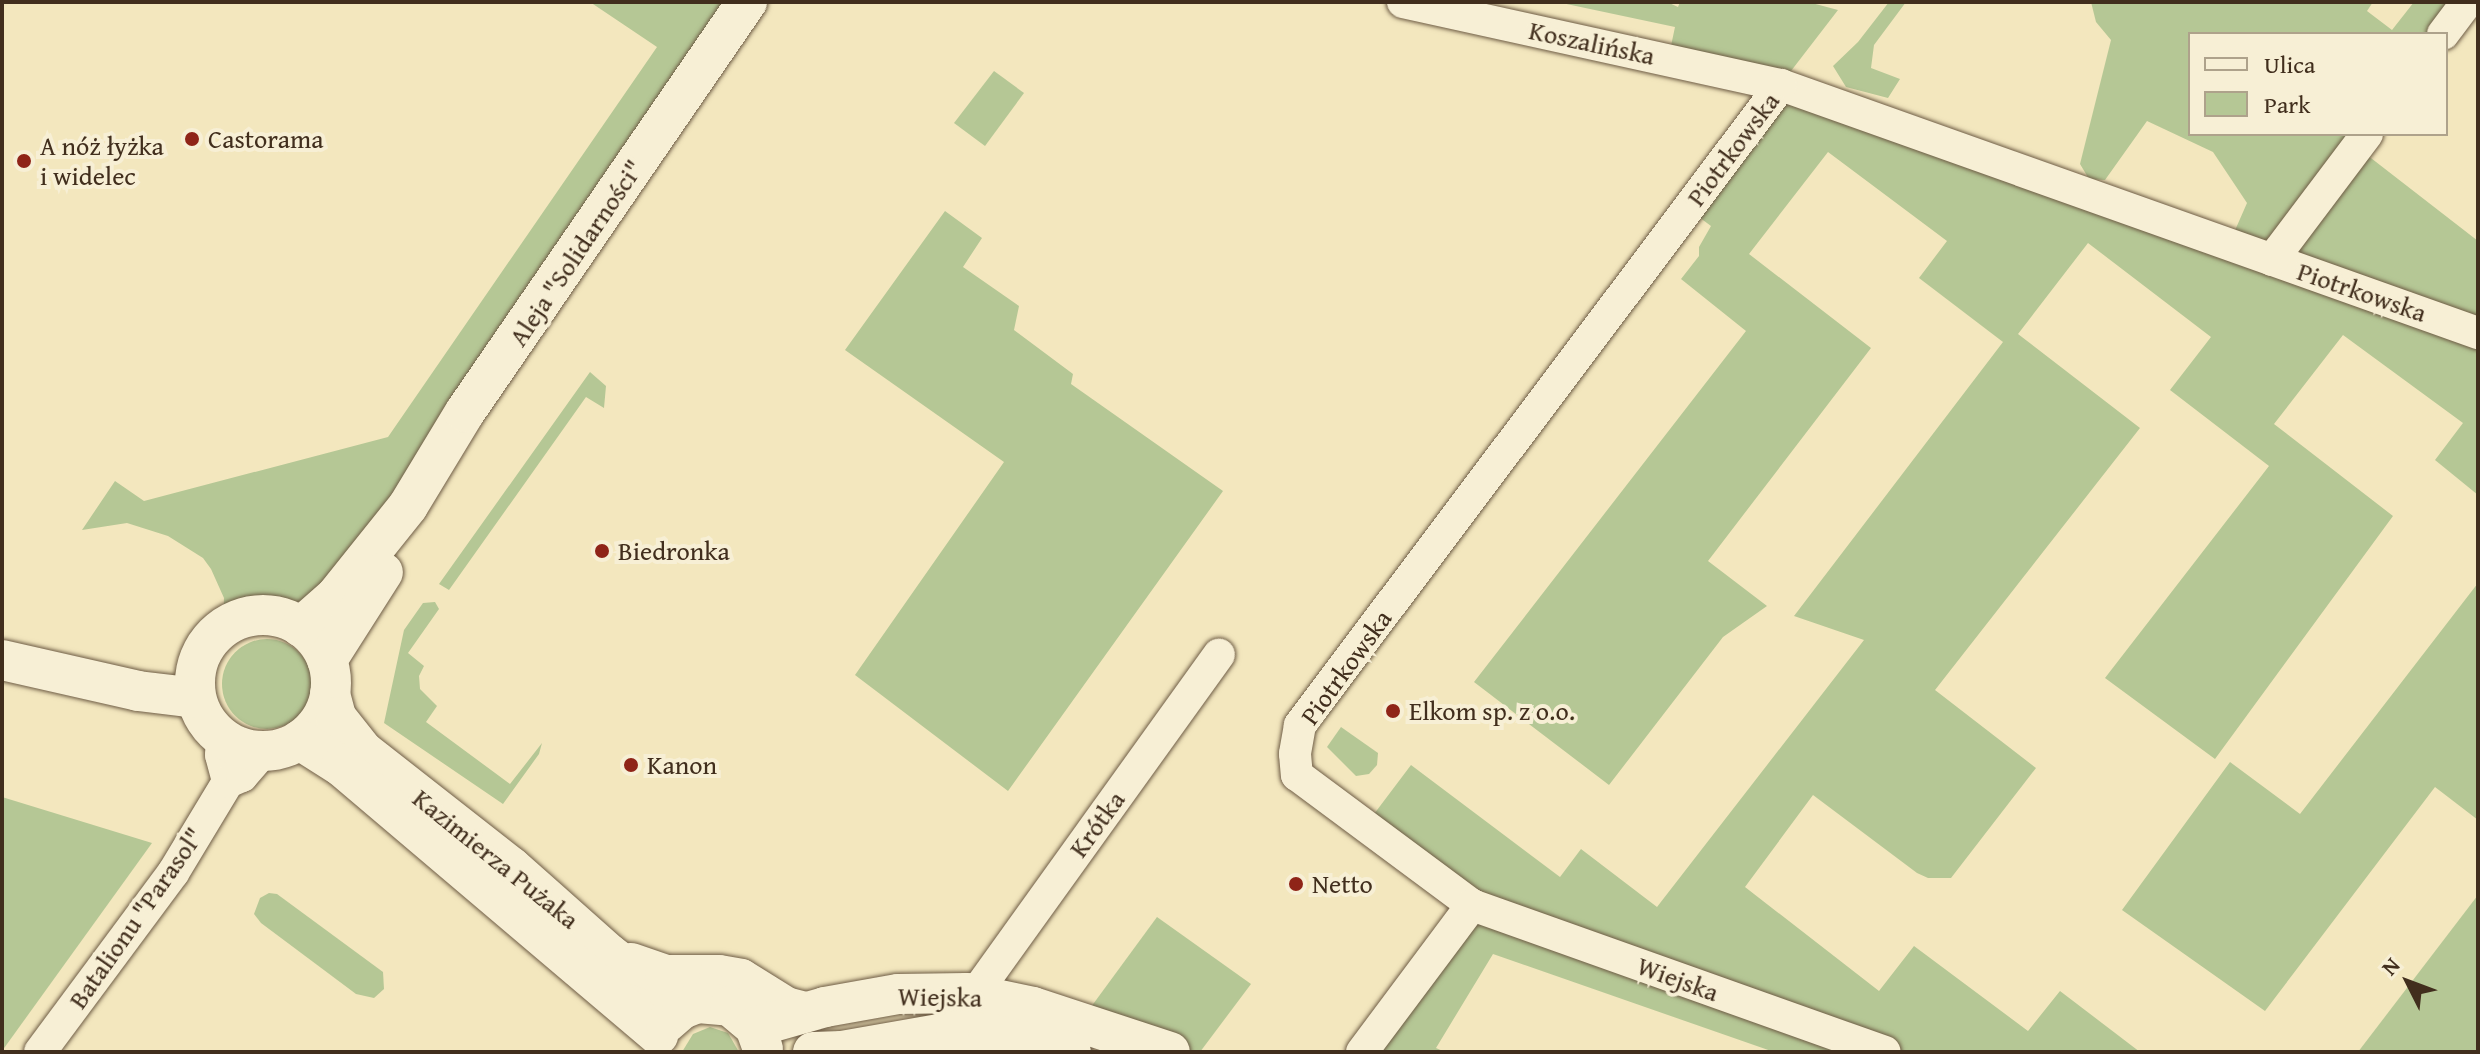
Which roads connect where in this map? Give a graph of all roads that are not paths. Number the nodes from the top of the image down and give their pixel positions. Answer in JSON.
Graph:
{"nodes":[{"id":1,"x":747,"y":2,"type":"edge"},
{"id":2,"x":1403,"y":2,"type":"edge"},
{"id":3,"x":2467,"y":2,"type":"edge"},
{"id":4,"x":2444,"y":32,"type":"edge"},
{"id":5,"x":1781,"y":85,"type":"junction"},
{"id":6,"x":2365,"y":136,"type":"edge"},
{"id":7,"x":2272,"y":260,"type":"junction"},
{"id":8,"x":2478,"y":333,"type":"edge"},
{"id":9,"x":408,"y":506,"type":"junction"},
{"id":10,"x":301,"y":627,"type":"junction"},
{"id":11,"x":1219,"y":655,"type":"dead end"},
{"id":12,"x":200,"y":657,"type":"junction"},
{"id":13,"x":18,"y":665,"type":"edge"},
{"id":14,"x":328,"y":677,"type":"junction"},
{"id":15,"x":196,"y":698,"type":"junction"},
{"id":16,"x":222,"y":738,"type":"junction"},
{"id":17,"x":282,"y":745,"type":"junction"},
{"id":18,"x":1297,"y":775,"type":"joint"},
{"id":19,"x":228,"y":782,"type":"junction"},
{"id":20,"x":1472,"y":905,"type":"junction"},
{"id":21,"x":603,"y":969,"type":"junction"},
{"id":22,"x":975,"y":994,"type":"junction"},
{"id":23,"x":805,"y":1012,"type":"junction"},
{"id":24,"x":655,"y":1037,"type":"edge"},
{"id":25,"x":759,"y":1040,"type":"edge"},
{"id":26,"x":40,"y":1052,"type":"edge"},
{"id":27,"x":813,"y":1052,"type":"edge"},
{"id":28,"x":841,"y":1052,"type":"edge"},
{"id":29,"x":1071,"y":1052,"type":"edge"},
{"id":30,"x":1170,"y":1052,"type":"edge"},
{"id":31,"x":1362,"y":1052,"type":"edge"},
{"id":32,"x":1885,"y":1052,"type":"edge"}],
"edges":[{"from":1,"to":9,"type":"street","name":"Aleja \"Solidarności\""},
{"from":2,"to":5,"type":"street","name":"Koszalińska"},
{"from":3,"to":4,"type":"street"},
{"from":5,"to":7,"type":"street","name":"Piotrkowska"},
{"from":5,"to":18,"type":"street","name":"Piotrkowska"},
{"from":6,"to":7,"type":"street"},
{"from":7,"to":8,"type":"street","name":"Piotrkowska"},
{"from":9,"to":10,"type":"street","name":"Aleja \"Solidarności\""},
{"from":9,"to":14,"type":"street","name":"Aleja \"Solidarności\""},
{"from":10,"to":12,"type":"street"},
{"from":10,"to":14,"type":"street"},
{"from":11,"to":22,"type":"street","name":"Krótka"},
{"from":12,"to":13,"type":"street"},
{"from":12,"to":15,"type":"street"},
{"from":13,"to":15,"type":"street"},
{"from":14,"to":17,"type":"street"},
{"from":14,"to":21,"type":"street","name":"Kazimierza Pużaka"},
{"from":15,"to":16,"type":"street"},
{"from":16,"to":17,"type":"street"},
{"from":16,"to":19,"type":"street"},
{"from":17,"to":19,"type":"street","name":"Batalionu \"Parasol\""},
{"from":17,"to":21,"type":"street","name":"Kazimierza Pużaka"},
{"from":18,"to":20,"type":"street","name":"Wiejska"},
{"from":19,"to":26,"type":"street","name":"Batalionu \"Parasol\""},
{"from":20,"to":31,"type":"street"},
{"from":20,"to":32,"type":"street","name":"Wiejska"},
{"from":21,"to":23,"type":"street"},
{"from":21,"to":24,"type":"street","name":"Kazimierza Pużaka"},
{"from":21,"to":24,"type":"street"},
{"from":22,"to":23,"type":"street","name":"Wiejska"},
{"from":22,"to":30,"type":"street","name":"Wiejska"},
{"from":23,"to":25,"type":"street","name":"Wiejska"},
{"from":24,"to":25,"type":"street"},
{"from":27,"to":28,"type":"street","name":"Wiejska"},
{"from":28,"to":29,"type":"street","name":"Wiejska"}]}
